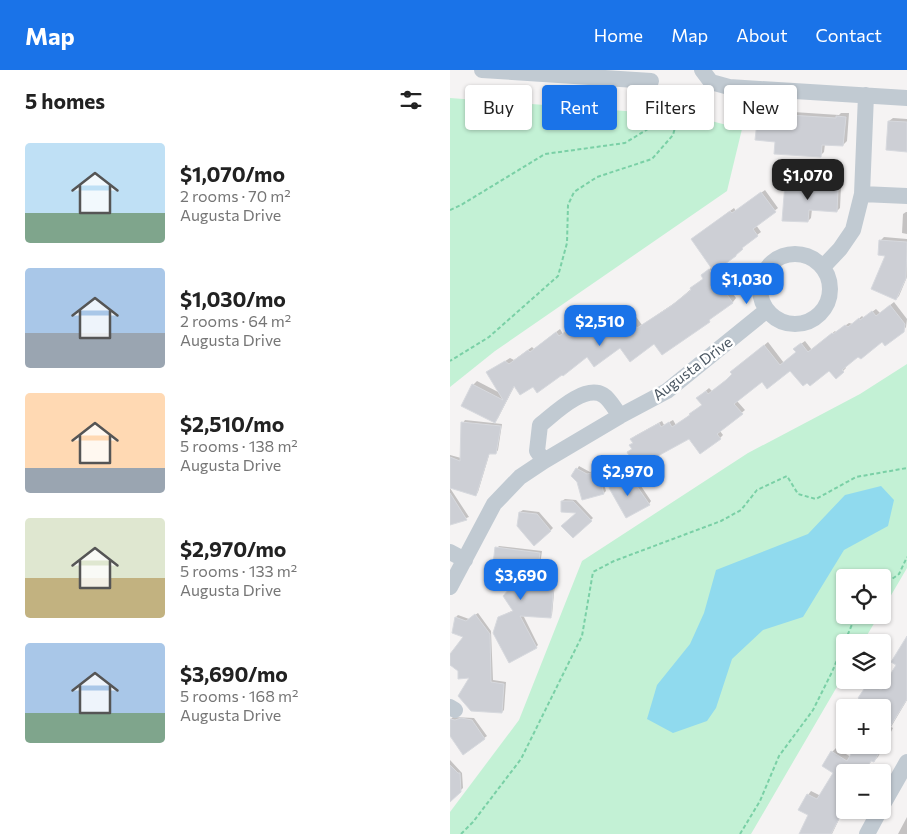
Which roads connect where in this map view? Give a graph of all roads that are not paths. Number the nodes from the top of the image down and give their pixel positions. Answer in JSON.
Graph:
{"nodes":[{"id":1,"x":482,"y":70,"type":"edge"},
{"id":2,"x":702,"y":70,"type":"edge"},
{"id":3,"x":651,"y":81,"type":"dead end"},
{"id":4,"x":866,"y":95,"type":"junction"},
{"id":5,"x":907,"y":98,"type":"edge"},
{"id":6,"x":862,"y":194,"type":"junction"},
{"id":7,"x":907,"y":196,"type":"edge"},
{"id":8,"x":822,"y":267,"type":"junction"},
{"id":9,"x":768,"y":310,"type":"junction"},
{"id":10,"x":620,"y":416,"type":"junction"},
{"id":11,"x":544,"y":461,"type":"junction"},
{"id":12,"x":457,"y":556,"type":"edge"},
{"id":13,"x":450,"y":587,"type":"edge"},
{"id":14,"x":907,"y":762,"type":"edge"},
{"id":15,"x":891,"y":790,"type":"edge"},
{"id":16,"x":875,"y":819,"type":"edge"},
{"id":17,"x":867,"y":834,"type":"edge"}],
"edges":[{"from":1,"to":3,"type":"street"},
{"from":2,"to":4,"type":"street"},
{"from":4,"to":5,"type":"street"},
{"from":4,"to":6,"type":"street"},
{"from":6,"to":7,"type":"street"},
{"from":6,"to":8,"type":"street"},
{"from":8,"to":9,"type":"street"},
{"from":8,"to":9,"type":"street"},
{"from":9,"to":10,"type":"street","name":"Augusta Drive"},
{"from":10,"to":11,"type":"street","name":"Augusta Drive"},
{"from":10,"to":11,"type":"street"},
{"from":11,"to":12,"type":"street","name":"Augusta Drive"},
{"from":12,"to":13,"type":"street","name":"Augusta Drive"},
{"from":14,"to":15,"type":"street"},
{"from":16,"to":17,"type":"street"}]}
